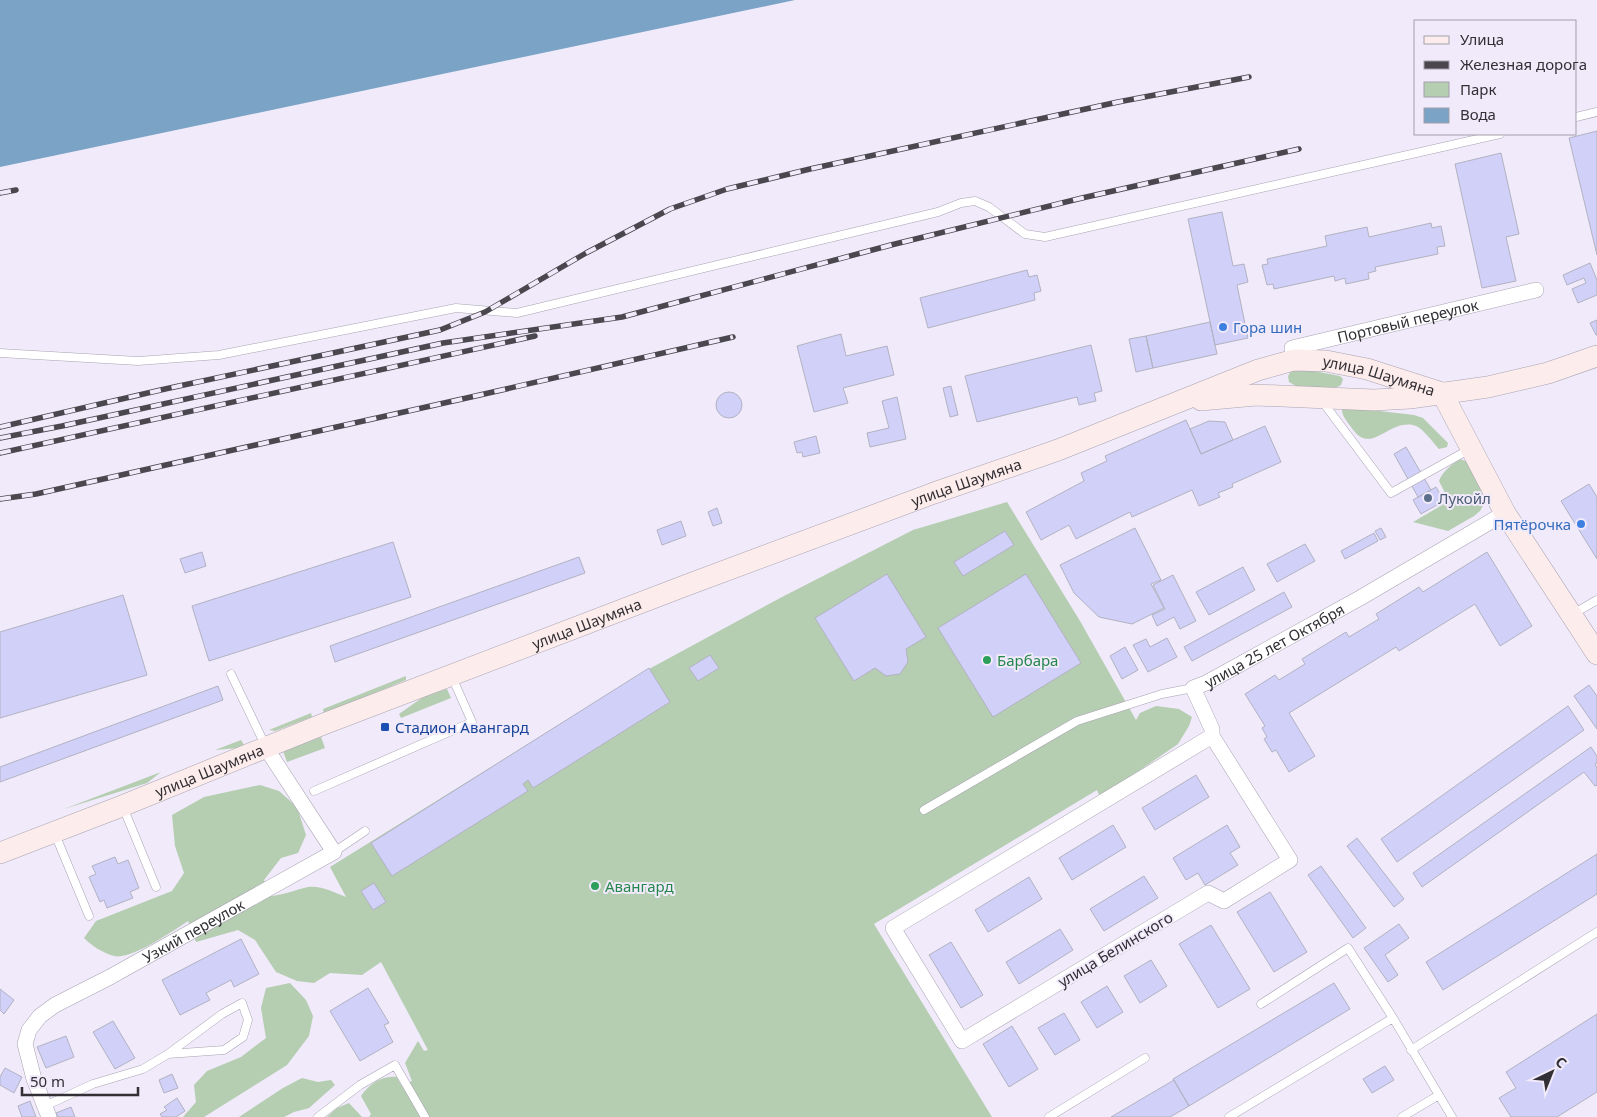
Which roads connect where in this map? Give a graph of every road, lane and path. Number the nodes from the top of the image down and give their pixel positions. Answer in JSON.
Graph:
{"nodes":[{"id":1,"x":1597,"y":112,"type":"edge"},
{"id":2,"x":1577,"y":116,"type":"edge"},
{"id":3,"x":1496,"y":135,"type":"edge"},
{"id":4,"x":1536,"y":290,"type":"dead end"},
{"id":5,"x":0,"y":353,"type":"edge"},
{"id":6,"x":1597,"y":356,"type":"edge"},
{"id":7,"x":1294,"y":360,"type":"junction"},
{"id":8,"x":1442,"y":392,"type":"junction"},
{"id":9,"x":1292,"y":395,"type":"junction"},
{"id":10,"x":1320,"y":397,"type":"junction"},
{"id":11,"x":1176,"y":402,"type":"junction"},
{"id":12,"x":1471,"y":449,"type":"junction"},
{"id":13,"x":1505,"y":513,"type":"junction"},
{"id":14,"x":1597,"y":600,"type":"edge"},
{"id":15,"x":1572,"y":615,"type":"junction"},
{"id":16,"x":1597,"y":654,"type":"edge"},
{"id":17,"x":231,"y":674,"type":"dead end"},
{"id":18,"x":451,"y":675,"type":"junction"},
{"id":19,"x":1193,"y":688,"type":"junction"},
{"id":20,"x":1212,"y":736,"type":"junction"},
{"id":21,"x":266,"y":748,"type":"junction"},
{"id":22,"x":314,"y":791,"type":"dead end"},
{"id":23,"x":122,"y":806,"type":"junction"},
{"id":24,"x":924,"y":810,"type":"dead end"},
{"id":25,"x":365,"y":831,"type":"dead end"},
{"id":26,"x":55,"y":832,"type":"junction"},
{"id":27,"x":334,"y":852,"type":"junction"},
{"id":28,"x":0,"y":853,"type":"edge"},
{"id":29,"x":156,"y":887,"type":"dead end"},
{"id":30,"x":89,"y":916,"type":"dead end"},
{"id":31,"x":1597,"y":932,"type":"edge"},
{"id":32,"x":1261,"y":1004,"type":"dead end"},
{"id":33,"x":1393,"y":1018,"type":"junction"},
{"id":34,"x":1411,"y":1050,"type":"junction"},
{"id":35,"x":168,"y":1054,"type":"junction"},
{"id":36,"x":1144,"y":1058,"type":"dead end"},
{"id":37,"x":1439,"y":1095,"type":"junction"},
{"id":38,"x":47,"y":1112,"type":"edge"},
{"id":39,"x":318,"y":1117,"type":"edge"},
{"id":40,"x":425,"y":1117,"type":"edge"},
{"id":41,"x":1049,"y":1117,"type":"edge"},
{"id":42,"x":1229,"y":1117,"type":"edge"},
{"id":43,"x":1402,"y":1117,"type":"edge"},
{"id":44,"x":1452,"y":1117,"type":"edge"}],
"edges":[{"from":1,"to":2,"type":"lane"},
{"from":3,"to":5,"type":"lane"},
{"from":4,"to":7,"type":"street","name":"Портовый переулок"},
{"from":6,"to":8,"type":"main road"},
{"from":7,"to":8,"type":"main road","name":"улица Шаумяна"},
{"from":7,"to":9,"type":"main road"},
{"from":7,"to":11,"type":"main road","name":"улица Шаумяна"},
{"from":8,"to":10,"type":"main road","name":"улица Шаумяна"},
{"from":8,"to":12,"type":"main road"},
{"from":9,"to":10,"type":"main road","name":"улица Шаумяна"},
{"from":9,"to":11,"type":"main road","name":"улица Шаумяна"},
{"from":10,"to":12,"type":"lane"},
{"from":11,"to":18,"type":"main road","name":"улица Шаумяна"},
{"from":12,"to":13,"type":"main road"},
{"from":13,"to":15,"type":"main road"},
{"from":13,"to":19,"type":"street","name":"улица 25 лет Октября"},
{"from":14,"to":15,"type":"lane"},
{"from":15,"to":16,"type":"main road"},
{"from":17,"to":21,"type":"lane"},
{"from":18,"to":21,"type":"main road","name":"улица Шаумяна"},
{"from":18,"to":22,"type":"lane"},
{"from":19,"to":20,"type":"street","name":"улица 25 лет Октября"},
{"from":19,"to":24,"type":"lane"},
{"from":20,"to":20,"type":"street","name":"улица Белинского"},
{"from":21,"to":23,"type":"main road","name":"улица Шаумяна"},
{"from":21,"to":27,"type":"street"},
{"from":23,"to":26,"type":"main road","name":"улица Шаумяна"},
{"from":23,"to":29,"type":"lane"},
{"from":25,"to":27,"type":"lane"},
{"from":26,"to":28,"type":"main road","name":"улица Шаумяна"},
{"from":26,"to":30,"type":"lane"},
{"from":27,"to":38,"type":"street","name":"Узкий переулок"},
{"from":31,"to":34,"type":"lane"},
{"from":32,"to":33,"type":"lane"},
{"from":33,"to":34,"type":"lane"},
{"from":33,"to":42,"type":"lane"},
{"from":34,"to":37,"type":"lane"},
{"from":35,"to":35,"type":"lane"},
{"from":35,"to":38,"type":"lane"},
{"from":36,"to":41,"type":"lane"},
{"from":37,"to":43,"type":"lane"},
{"from":37,"to":44,"type":"lane"},
{"from":39,"to":40,"type":"lane"}]}
